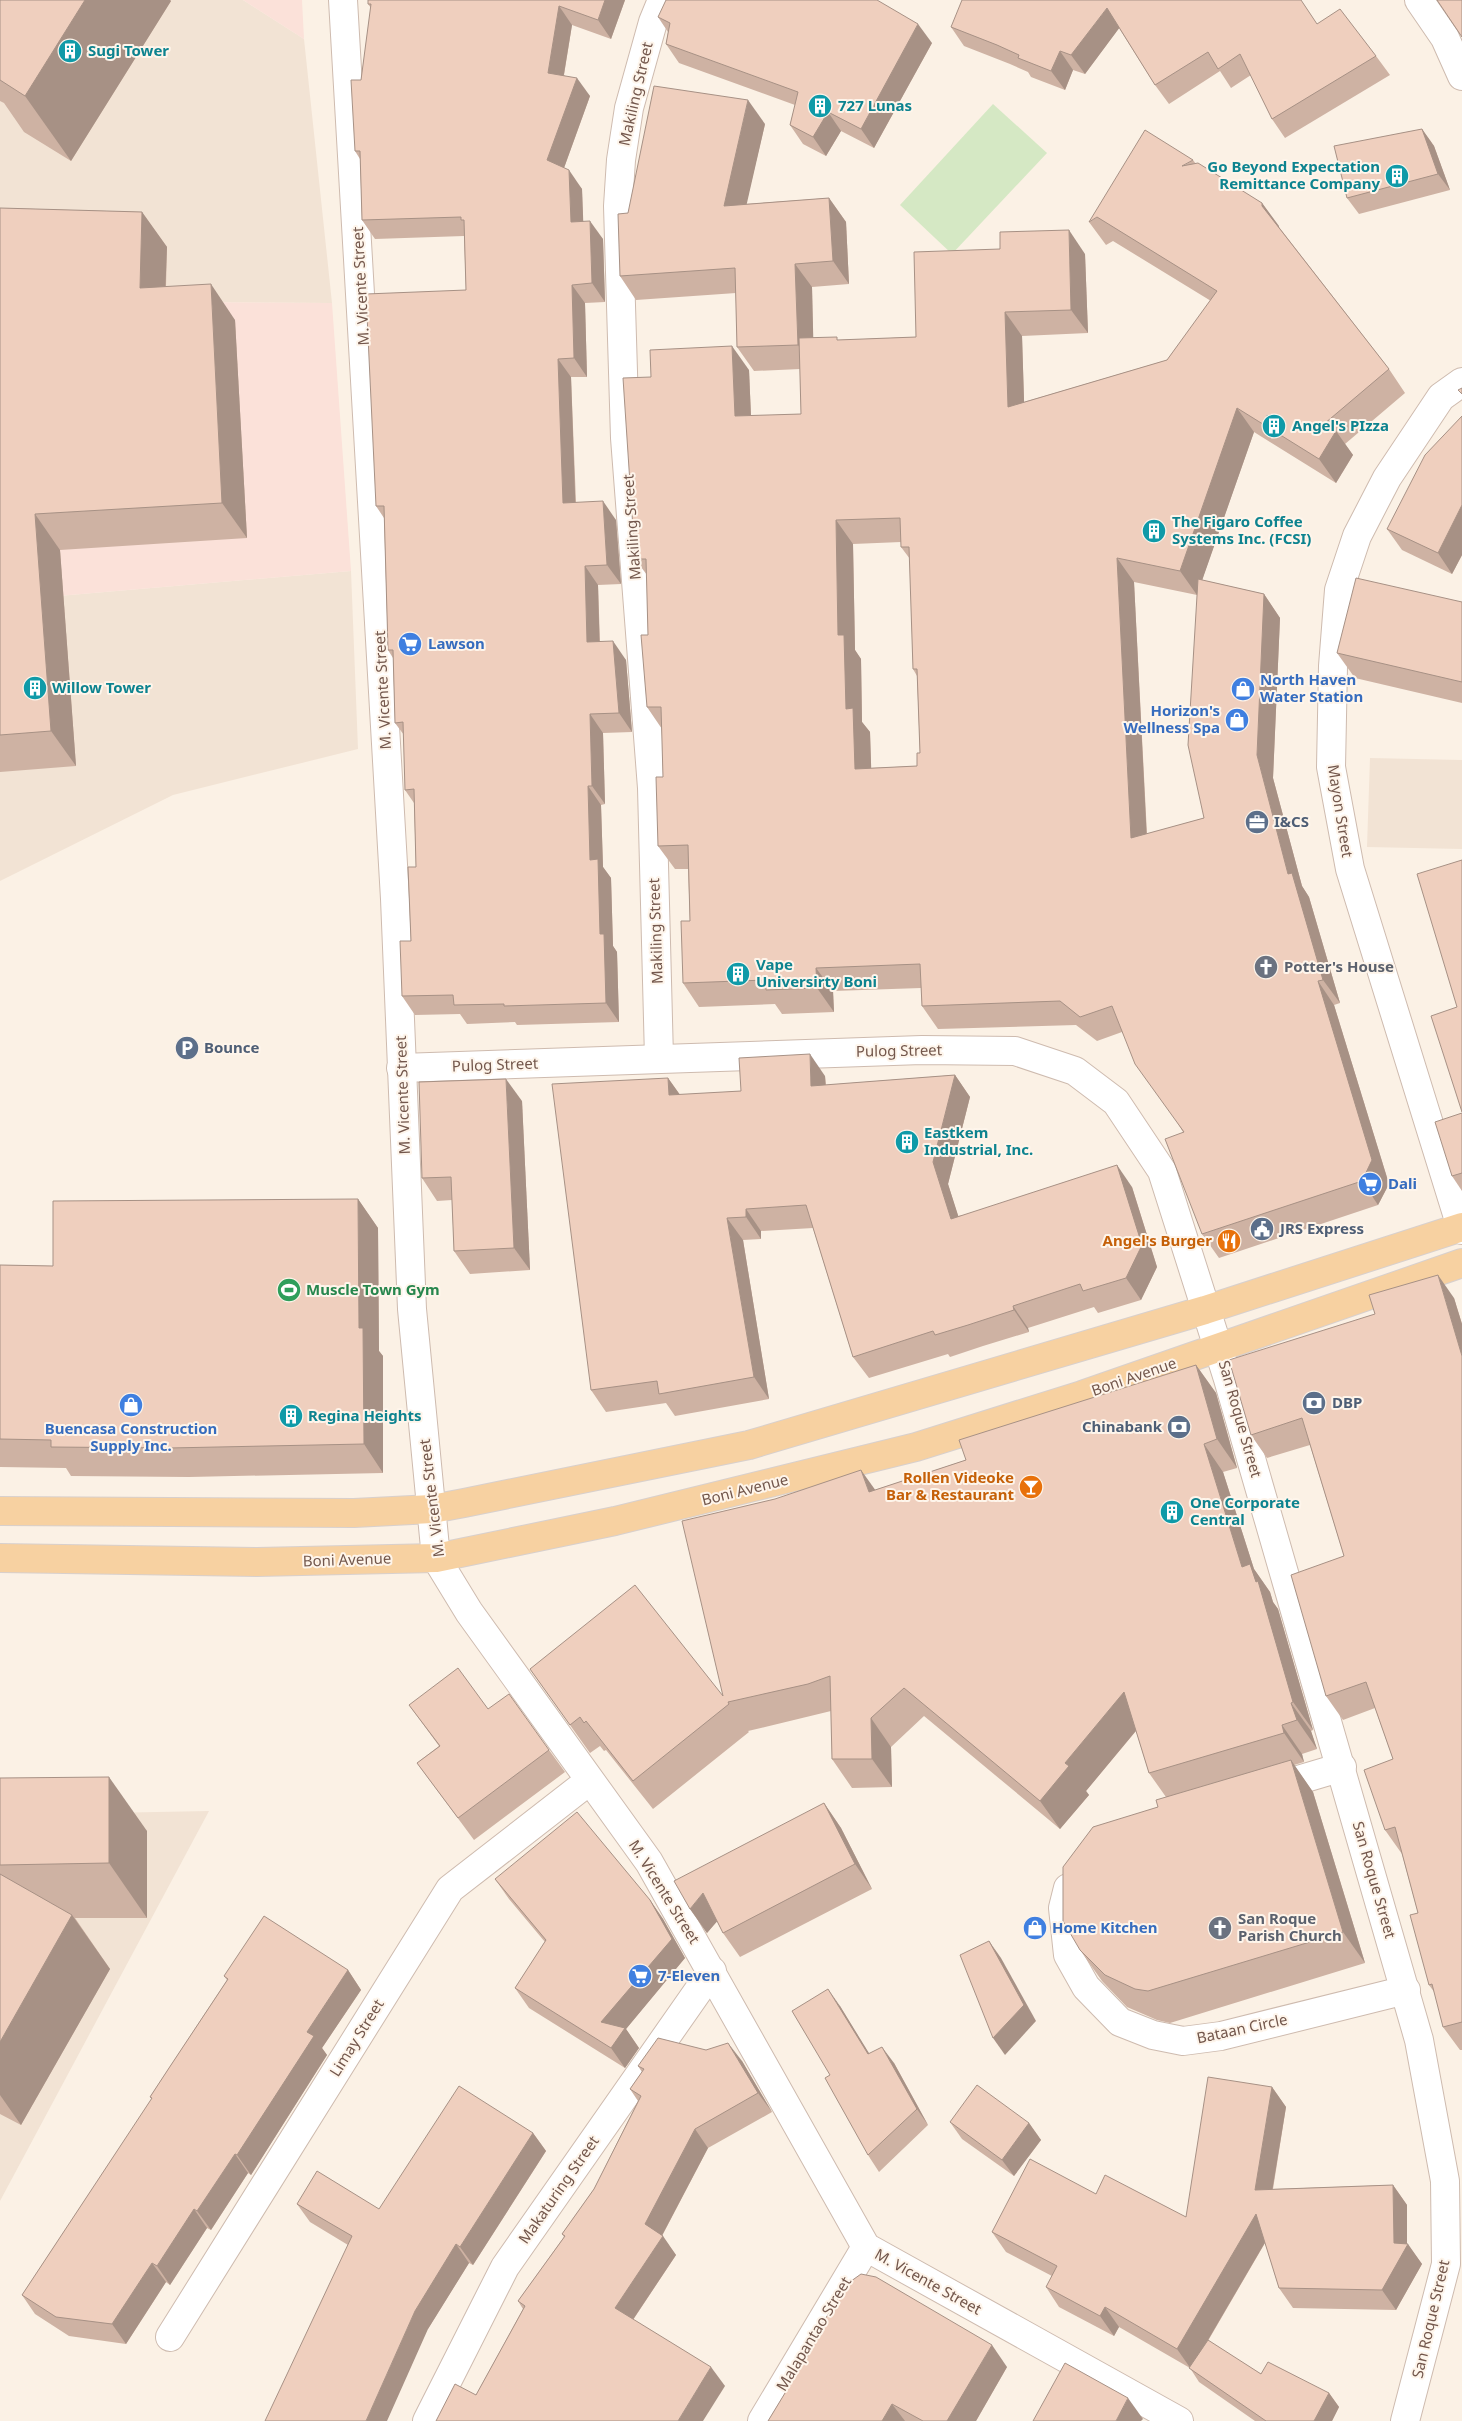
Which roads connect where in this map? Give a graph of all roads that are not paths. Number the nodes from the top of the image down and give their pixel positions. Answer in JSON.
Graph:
{"nodes":[{"id":1,"x":343,"y":0,"type":"edge"},
{"id":2,"x":662,"y":0,"type":"edge"},
{"id":3,"x":1419,"y":0,"type":"edge"},
{"id":4,"x":1462,"y":76,"type":"edge"},
{"id":5,"x":1462,"y":382,"type":"edge"},
{"id":6,"x":659,"y":1058,"type":"junction"},
{"id":7,"x":401,"y":1068,"type":"junction"},
{"id":8,"x":1462,"y":1228,"type":"edge"},
{"id":9,"x":1462,"y":1263,"type":"edge"},
{"id":10,"x":1206,"y":1310,"type":"junction"},
{"id":11,"x":1218,"y":1348,"type":"junction"},
{"id":12,"x":432,"y":1509,"type":"junction"},
{"id":13,"x":0,"y":1512,"type":"edge"},
{"id":14,"x":0,"y":1558,"type":"edge"},
{"id":15,"x":436,"y":1558,"type":"junction"},
{"id":16,"x":1342,"y":1767,"type":"junction"},
{"id":17,"x":589,"y":1781,"type":"junction"},
{"id":18,"x":1247,"y":1795,"type":"edge"},
{"id":19,"x":1080,"y":1868,"type":"edge"},
{"id":20,"x":712,"y":1971,"type":"junction"},
{"id":21,"x":1406,"y":1990,"type":"junction"},
{"id":22,"x":866,"y":2248,"type":"junction"},
{"id":23,"x":170,"y":2337,"type":"dead end"},
{"id":24,"x":427,"y":2421,"type":"edge"},
{"id":25,"x":762,"y":2421,"type":"edge"},
{"id":26,"x":1179,"y":2421,"type":"edge"},
{"id":27,"x":1405,"y":2421,"type":"edge"}],
"edges":[{"from":1,"to":7,"type":"street","name":"M. Vicente Street"},
{"from":2,"to":6,"type":"street","name":"Makiling Street"},
{"from":3,"to":4,"type":"street"},
{"from":5,"to":8,"type":"street","name":"Mayon Street"},
{"from":6,"to":7,"type":"street","name":"Pulog Street"},
{"from":6,"to":10,"type":"street","name":"Pulog Street"},
{"from":7,"to":12,"type":"street","name":"M. Vicente Street"},
{"from":8,"to":10,"type":"main road"},
{"from":9,"to":11,"type":"main road","name":"Boni Avenue"},
{"from":10,"to":11,"type":"street","name":"Pulog Street"},
{"from":10,"to":12,"type":"main road"},
{"from":11,"to":15,"type":"main road","name":"Boni Avenue"},
{"from":11,"to":16,"type":"street","name":"San Roque Street"},
{"from":12,"to":13,"type":"main road"},
{"from":12,"to":15,"type":"street","name":"M. Vicente Street"},
{"from":14,"to":15,"type":"main road","name":"Boni Avenue"},
{"from":15,"to":17,"type":"street","name":"M. Vicente Street"},
{"from":16,"to":18,"type":"street"},
{"from":16,"to":21,"type":"street","name":"San Roque Street"},
{"from":17,"to":20,"type":"street","name":"M. Vicente Street"},
{"from":17,"to":23,"type":"street","name":"Limay Street"},
{"from":19,"to":21,"type":"street","name":"Bataan Circle"},
{"from":20,"to":22,"type":"street","name":"M. Vicente Street"},
{"from":20,"to":24,"type":"street","name":"Makaturing Street"},
{"from":21,"to":27,"type":"street","name":"San Roque Street"},
{"from":22,"to":25,"type":"street","name":"Malapantao Street"},
{"from":22,"to":26,"type":"street","name":"M. Vicente Street"}]}
